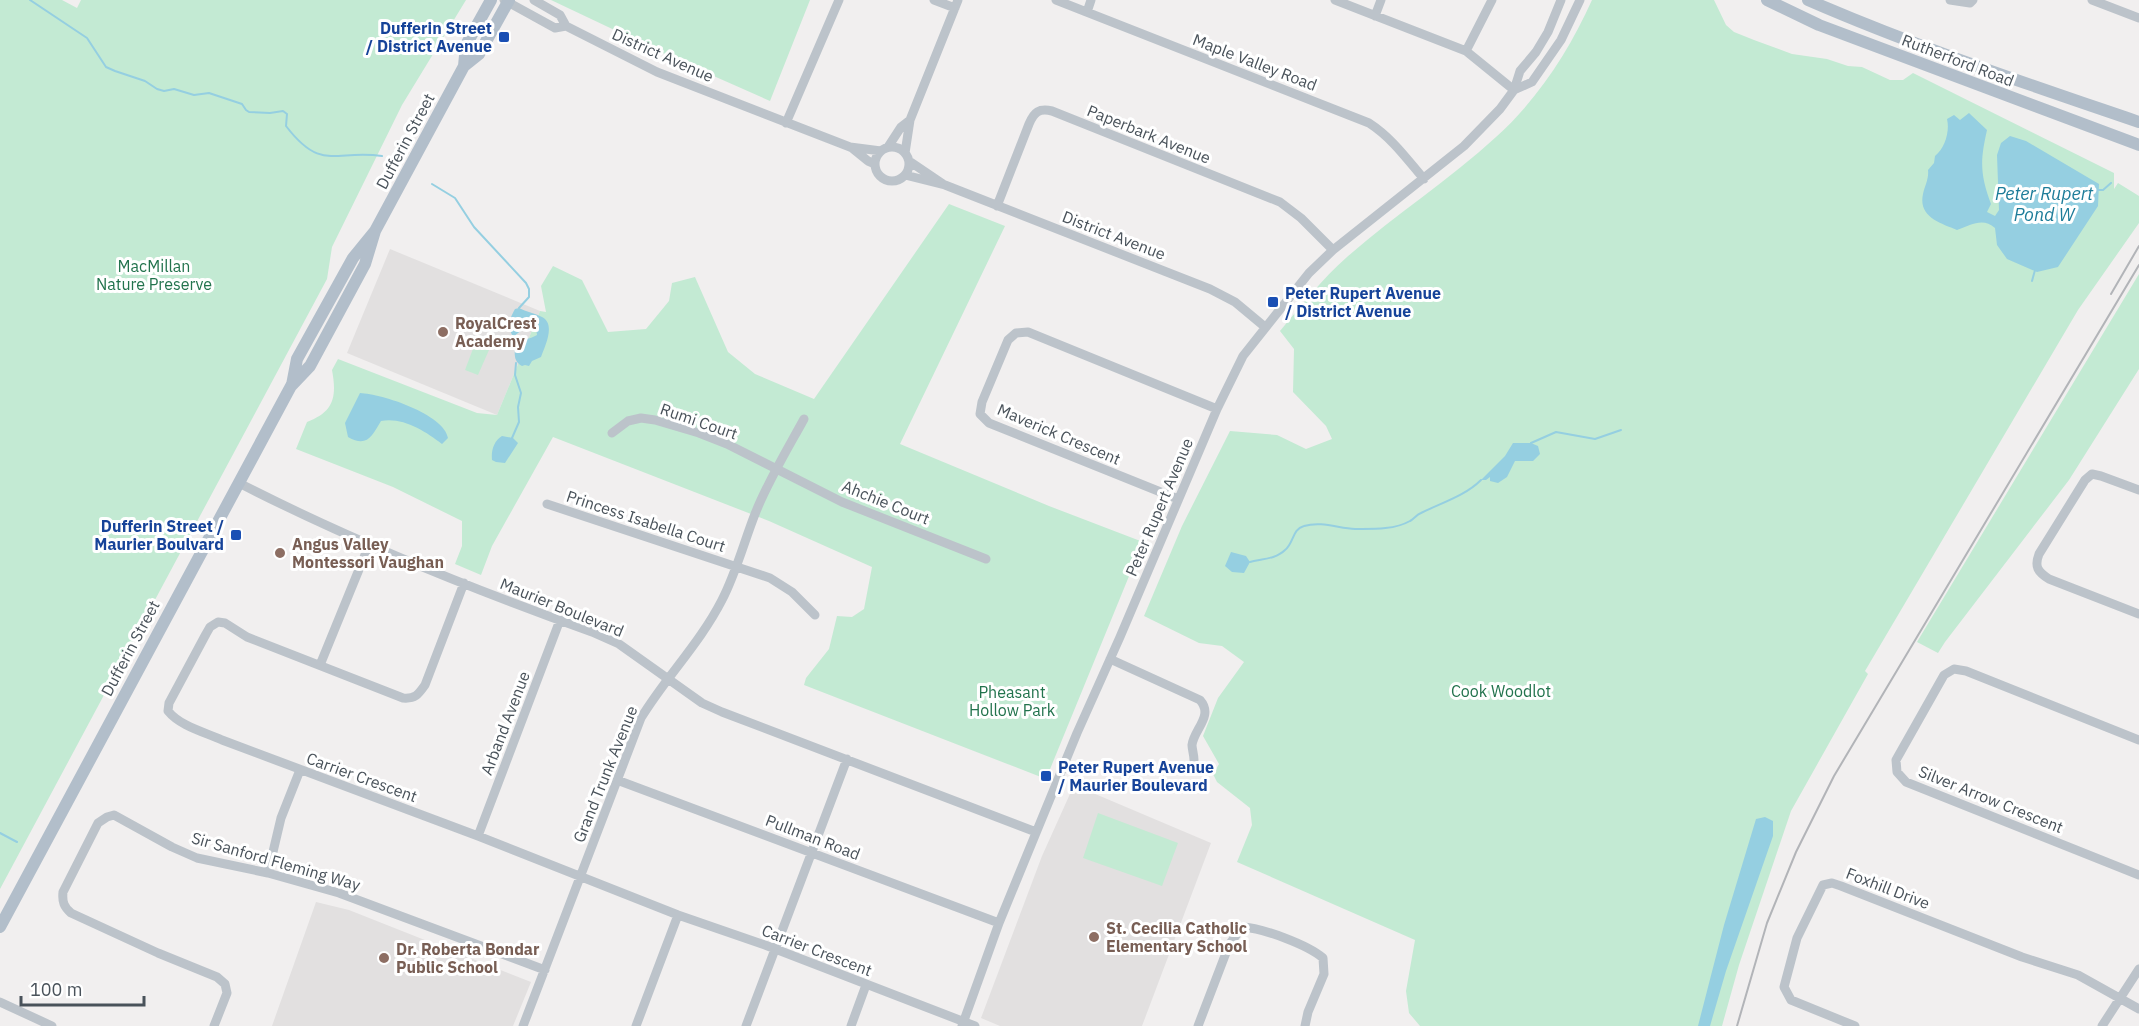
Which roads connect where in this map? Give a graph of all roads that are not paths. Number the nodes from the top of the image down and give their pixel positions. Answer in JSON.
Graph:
{"nodes":[{"id":1,"x":491,"y":0,"type":"edge"},
{"id":2,"x":534,"y":0,"type":"edge"},
{"id":3,"x":839,"y":0,"type":"edge"},
{"id":4,"x":934,"y":0,"type":"edge"},
{"id":5,"x":1056,"y":0,"type":"edge"},
{"id":6,"x":1092,"y":0,"type":"edge"},
{"id":7,"x":1335,"y":0,"type":"edge"},
{"id":8,"x":1381,"y":0,"type":"edge"},
{"id":9,"x":1492,"y":0,"type":"edge"},
{"id":10,"x":1561,"y":0,"type":"edge"},
{"id":11,"x":1580,"y":0,"type":"edge"},
{"id":12,"x":1767,"y":0,"type":"edge"},
{"id":13,"x":1808,"y":0,"type":"edge"},
{"id":14,"x":1950,"y":0,"type":"edge"},
{"id":15,"x":1973,"y":0,"type":"edge"},
{"id":16,"x":2092,"y":0,"type":"edge"},
{"id":17,"x":507,"y":1,"type":"edge"},
{"id":18,"x":957,"y":4,"type":"edge"},
{"id":19,"x":1087,"y":12,"type":"junction"},
{"id":20,"x":1375,"y":16,"type":"junction"},
{"id":21,"x":2139,"y":18,"type":"edge"},
{"id":22,"x":566,"y":26,"type":"junction"},
{"id":23,"x":1466,"y":51,"type":"junction"},
{"id":24,"x":464,"y":66,"type":"junction"},
{"id":25,"x":1514,"y":90,"type":"junction"},
{"id":26,"x":910,"y":120,"type":"junction"},
{"id":27,"x":2139,"y":122,"type":"edge"},
{"id":28,"x":786,"y":123,"type":"junction"},
{"id":29,"x":2139,"y":145,"type":"edge"},
{"id":30,"x":850,"y":147,"type":"junction"},
{"id":31,"x":885,"y":149,"type":"junction"},
{"id":32,"x":907,"y":157,"type":"junction"},
{"id":33,"x":875,"y":164,"type":"junction"},
{"id":34,"x":905,"y":175,"type":"junction"},
{"id":35,"x":1424,"y":179,"type":"junction"},
{"id":36,"x":945,"y":185,"type":"junction"},
{"id":37,"x":997,"y":206,"type":"junction"},
{"id":38,"x":1333,"y":250,"type":"junction"},
{"id":39,"x":1265,"y":327,"type":"junction"},
{"id":40,"x":1217,"y":409,"type":"junction"},
{"id":41,"x":804,"y":419,"type":"dead end"},
{"id":42,"x":612,"y":433,"type":"dead end"},
{"id":43,"x":777,"y":468,"type":"junction"},
{"id":44,"x":239,"y":483,"type":"junction"},
{"id":45,"x":2139,"y":490,"type":"edge"},
{"id":46,"x":1178,"y":499,"type":"junction"},
{"id":47,"x":547,"y":504,"type":"dead end"},
{"id":48,"x":369,"y":545,"type":"junction"},
{"id":49,"x":986,"y":559,"type":"dead end"},
{"id":50,"x":736,"y":566,"type":"junction"},
{"id":51,"x":464,"y":583,"type":"junction"},
{"id":52,"x":2139,"y":614,"type":"edge"},
{"id":53,"x":815,"y":615,"type":"dead end"},
{"id":54,"x":560,"y":620,"type":"junction"},
{"id":55,"x":1110,"y":659,"type":"junction"},
{"id":56,"x":320,"y":665,"type":"junction"},
{"id":57,"x":669,"y":678,"type":"junction"},
{"id":58,"x":2139,"y":740,"type":"edge"},
{"id":59,"x":847,"y":759,"type":"junction"},
{"id":60,"x":1194,"y":760,"type":"dead end"},
{"id":61,"x":300,"y":770,"type":"junction"},
{"id":62,"x":617,"y":780,"type":"junction"},
{"id":63,"x":1036,"y":832,"type":"junction"},
{"id":64,"x":478,"y":836,"type":"junction"},
{"id":65,"x":812,"y":852,"type":"junction"},
{"id":66,"x":268,"y":873,"type":"junction"},
{"id":67,"x":2139,"y":874,"type":"edge"},
{"id":68,"x":580,"y":876,"type":"junction"},
{"id":69,"x":678,"y":915,"type":"junction"},
{"id":70,"x":999,"y":923,"type":"junction"},
{"id":71,"x":0,"y":927,"type":"edge"},
{"id":72,"x":775,"y":950,"type":"junction"},
{"id":73,"x":2139,"y":969,"type":"edge"},
{"id":74,"x":545,"y":970,"type":"junction"},
{"id":75,"x":866,"y":985,"type":"junction"},
{"id":76,"x":2120,"y":998,"type":"junction"},
{"id":77,"x":0,"y":1002,"type":"edge"},
{"id":78,"x":2139,"y":1009,"type":"edge"},
{"id":79,"x":962,"y":1024,"type":"edge"},
{"id":80,"x":52,"y":1026,"type":"edge"},
{"id":81,"x":214,"y":1026,"type":"edge"},
{"id":82,"x":523,"y":1026,"type":"edge"},
{"id":83,"x":636,"y":1026,"type":"edge"},
{"id":84,"x":746,"y":1026,"type":"edge"},
{"id":85,"x":851,"y":1026,"type":"edge"},
{"id":86,"x":975,"y":1026,"type":"edge"},
{"id":87,"x":1198,"y":1026,"type":"edge"},
{"id":88,"x":1305,"y":1026,"type":"edge"},
{"id":89,"x":1855,"y":1026,"type":"edge"},
{"id":90,"x":2102,"y":1026,"type":"edge"}],
"edges":[{"from":1,"to":24,"type":"main road","name":"Dufferin Street"},
{"from":2,"to":22,"type":"street","name":"District Avenue"},
{"from":3,"to":28,"type":"street"},
{"from":4,"to":18,"type":"street"},
{"from":5,"to":19,"type":"street","name":"Maple Valley Road"},
{"from":6,"to":19,"type":"street"},
{"from":7,"to":20,"type":"street"},
{"from":8,"to":20,"type":"street"},
{"from":9,"to":23,"type":"street"},
{"from":10,"to":25,"type":"street","name":"Peter Rupert Avenue"},
{"from":11,"to":25,"type":"street","name":"Peter Rupert Avenue"},
{"from":12,"to":29,"type":"main road","name":"Rutherford Road"},
{"from":13,"to":27,"type":"main road","name":"Rutherford Road"},
{"from":14,"to":15,"type":"street"},
{"from":16,"to":21,"type":"street"},
{"from":17,"to":22,"type":"street","name":"District Avenue"},
{"from":17,"to":24,"type":"main road","name":"Dufferin Street"},
{"from":18,"to":26,"type":"street"},
{"from":19,"to":35,"type":"street","name":"Maple Valley Road"},
{"from":20,"to":23,"type":"street"},
{"from":22,"to":28,"type":"street","name":"District Avenue"},
{"from":23,"to":25,"type":"street"},
{"from":24,"to":44,"type":"main road","name":"Dufferin Street"},
{"from":25,"to":35,"type":"street","name":"Peter Rupert Avenue"},
{"from":26,"to":31,"type":"street"},
{"from":26,"to":32,"type":"street"},
{"from":28,"to":30,"type":"street","name":"District Avenue"},
{"from":30,"to":31,"type":"street","name":"District Avenue"},
{"from":30,"to":33,"type":"street","name":"District Avenue"},
{"from":31,"to":32,"type":"street"},
{"from":31,"to":33,"type":"street"},
{"from":32,"to":34,"type":"street"},
{"from":32,"to":36,"type":"street","name":"District Avenue"},
{"from":33,"to":34,"type":"street"},
{"from":34,"to":36,"type":"street","name":"District Avenue"},
{"from":35,"to":38,"type":"street","name":"Peter Rupert Avenue"},
{"from":36,"to":37,"type":"street","name":"District Avenue"},
{"from":37,"to":38,"type":"street","name":"Paperbark Avenue"},
{"from":37,"to":39,"type":"street","name":"District Avenue"},
{"from":38,"to":39,"type":"street","name":"Peter Rupert Avenue"},
{"from":39,"to":40,"type":"street","name":"Peter Rupert Avenue"},
{"from":40,"to":46,"type":"street","name":"Peter Rupert Avenue"},
{"from":40,"to":46,"type":"street","name":"Maverick Crescent"},
{"from":41,"to":43,"type":"street","name":"Grand Trunk Avenue"},
{"from":42,"to":43,"type":"street","name":"Rumi Court"},
{"from":43,"to":49,"type":"street","name":"Ahchie Court"},
{"from":43,"to":50,"type":"street","name":"Grand Trunk Avenue"},
{"from":44,"to":48,"type":"street","name":"Maurier Boulevard"},
{"from":44,"to":71,"type":"main road","name":"Dufferin Street"},
{"from":45,"to":52,"type":"street"},
{"from":46,"to":55,"type":"street","name":"Peter Rupert Avenue"},
{"from":47,"to":50,"type":"street","name":"Princess Isabella Court"},
{"from":48,"to":51,"type":"street","name":"Maurier Boulevard"},
{"from":48,"to":56,"type":"street"},
{"from":50,"to":53,"type":"street","name":"Princess Isabella Court"},
{"from":50,"to":57,"type":"street","name":"Grand Trunk Avenue"},
{"from":51,"to":54,"type":"street","name":"Maurier Boulevard"},
{"from":51,"to":56,"type":"street","name":"Carrier Crescent"},
{"from":54,"to":57,"type":"street","name":"Maurier Boulevard"},
{"from":54,"to":64,"type":"street","name":"Arband Avenue"},
{"from":55,"to":60,"type":"street"},
{"from":55,"to":63,"type":"street","name":"Peter Rupert Avenue"},
{"from":56,"to":61,"type":"street","name":"Carrier Crescent"},
{"from":57,"to":59,"type":"street","name":"Maurier Boulevard"},
{"from":57,"to":62,"type":"street","name":"Grand Trunk Avenue"},
{"from":58,"to":67,"type":"street","name":"Silver Arrow Crescent"},
{"from":59,"to":63,"type":"street","name":"Maurier Boulevard"},
{"from":59,"to":65,"type":"street"},
{"from":61,"to":64,"type":"street","name":"Carrier Crescent"},
{"from":61,"to":66,"type":"street"},
{"from":62,"to":65,"type":"street","name":"Pullman Road"},
{"from":62,"to":68,"type":"street","name":"Grand Trunk Avenue"},
{"from":63,"to":70,"type":"street","name":"Peter Rupert Avenue"},
{"from":64,"to":68,"type":"street","name":"Carrier Crescent"},
{"from":65,"to":70,"type":"street","name":"Pullman Road"},
{"from":65,"to":72,"type":"street"},
{"from":66,"to":74,"type":"street","name":"Sir Sanford Fleming Way"},
{"from":66,"to":81,"type":"street","name":"Sir Sanford Fleming Way"},
{"from":68,"to":69,"type":"street","name":"Carrier Crescent"},
{"from":68,"to":74,"type":"street","name":"Grand Trunk Avenue"},
{"from":69,"to":72,"type":"street","name":"Carrier Crescent"},
{"from":69,"to":83,"type":"street"},
{"from":70,"to":79,"type":"street","name":"Peter Rupert Avenue"},
{"from":72,"to":75,"type":"street","name":"Carrier Crescent"},
{"from":72,"to":84,"type":"street"},
{"from":73,"to":76,"type":"street"},
{"from":74,"to":82,"type":"street","name":"Grand Trunk Avenue"},
{"from":75,"to":79,"type":"street","name":"Carrier Crescent"},
{"from":75,"to":85,"type":"street"},
{"from":76,"to":78,"type":"street"},
{"from":76,"to":89,"type":"street","name":"Foxhill Drive"},
{"from":76,"to":90,"type":"street"},
{"from":77,"to":80,"type":"street"},
{"from":79,"to":86,"type":"street","name":"Carrier Crescent"},
{"from":87,"to":88,"type":"street"}]}
